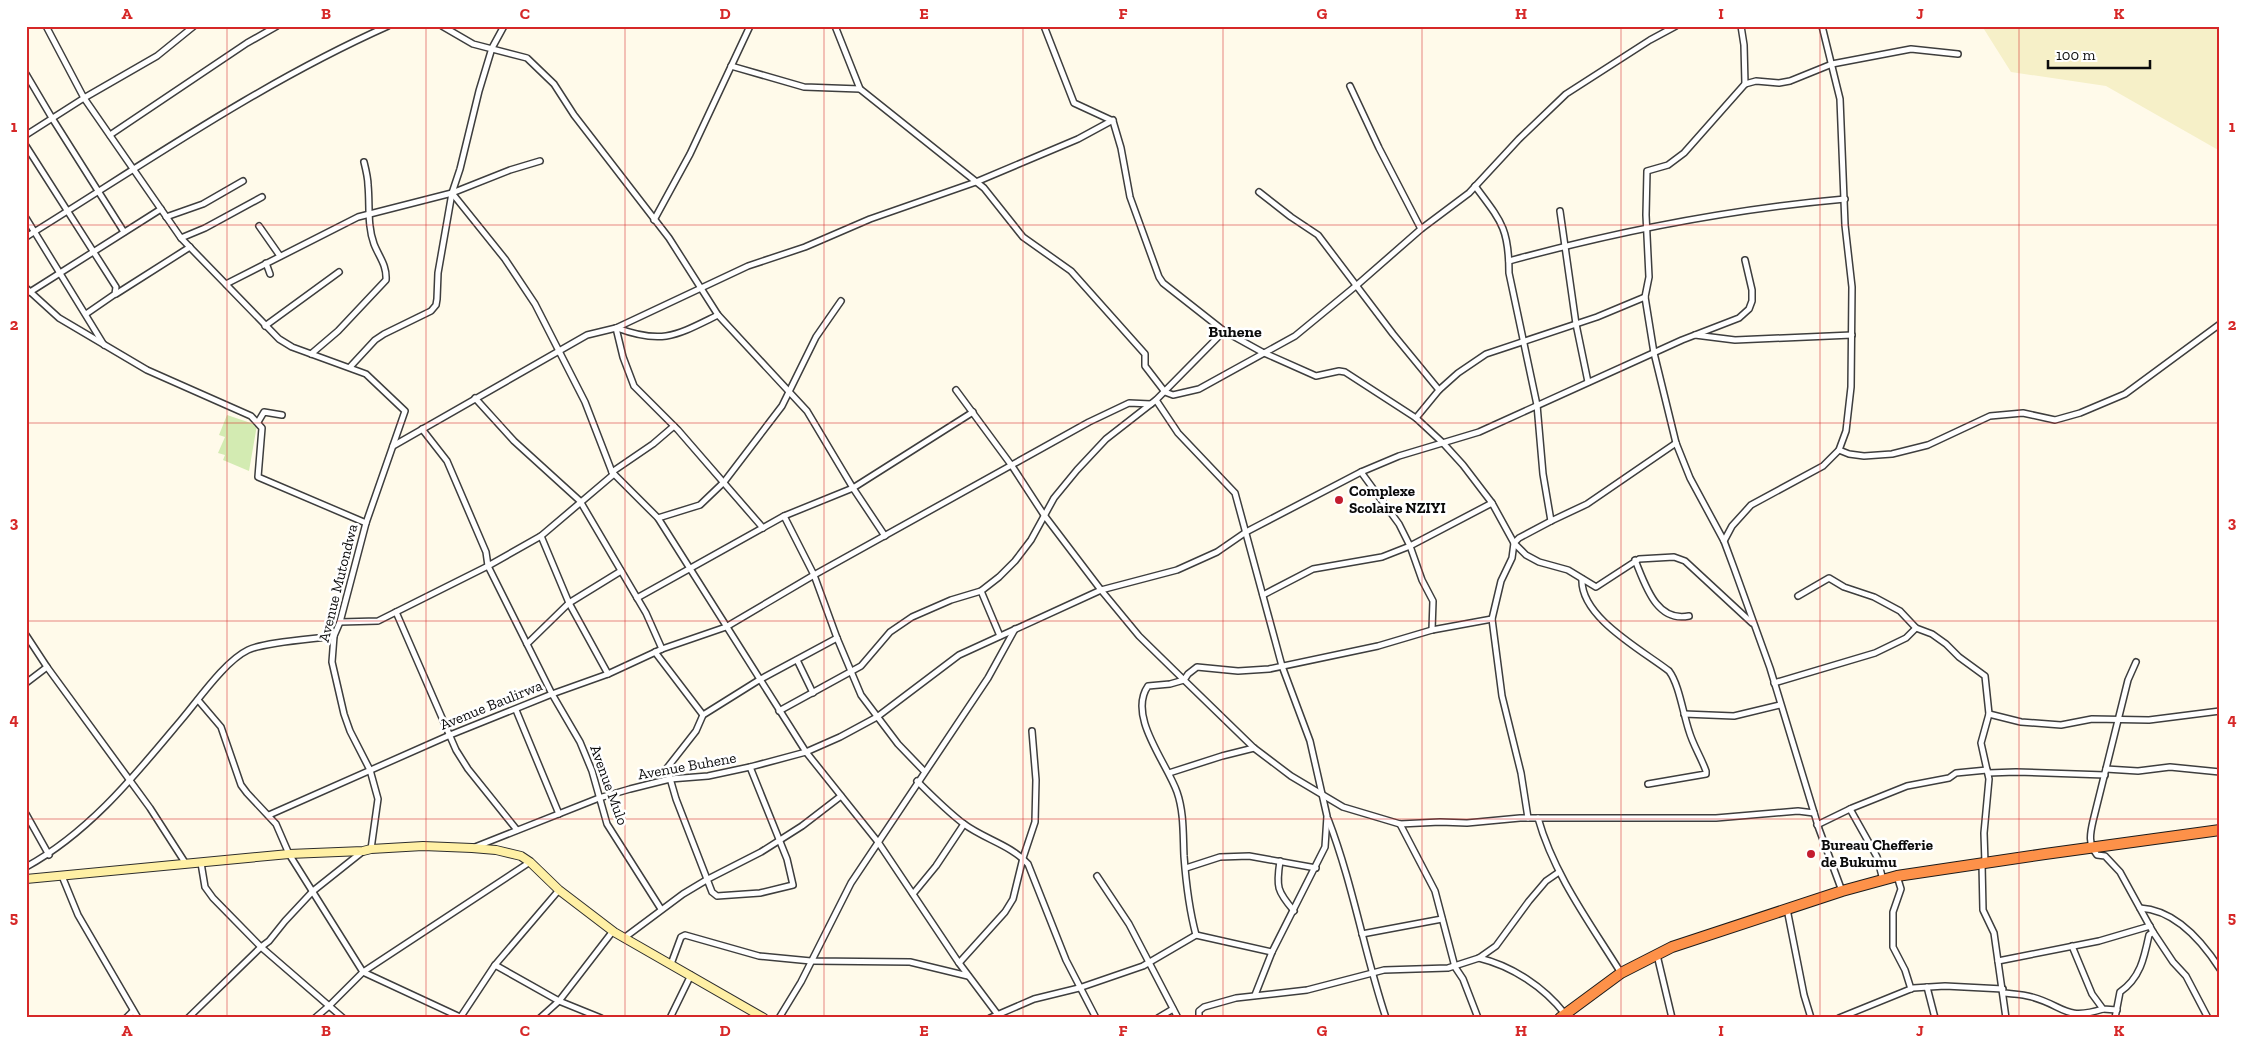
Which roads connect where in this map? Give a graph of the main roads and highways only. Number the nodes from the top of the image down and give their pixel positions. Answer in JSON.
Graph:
{"nodes":[{"id":1,"x":2220,"y":830,"type":"edge"},
{"id":2,"x":26,"y":879,"type":"edge"},
{"id":3,"x":1562,"y":1016,"type":"edge"},
{"id":4,"x":764,"y":1018,"type":"edge"}],
"edges":[{"from":1,"to":3,"type":"highway"},
{"from":2,"to":4,"type":"main road"}]}
